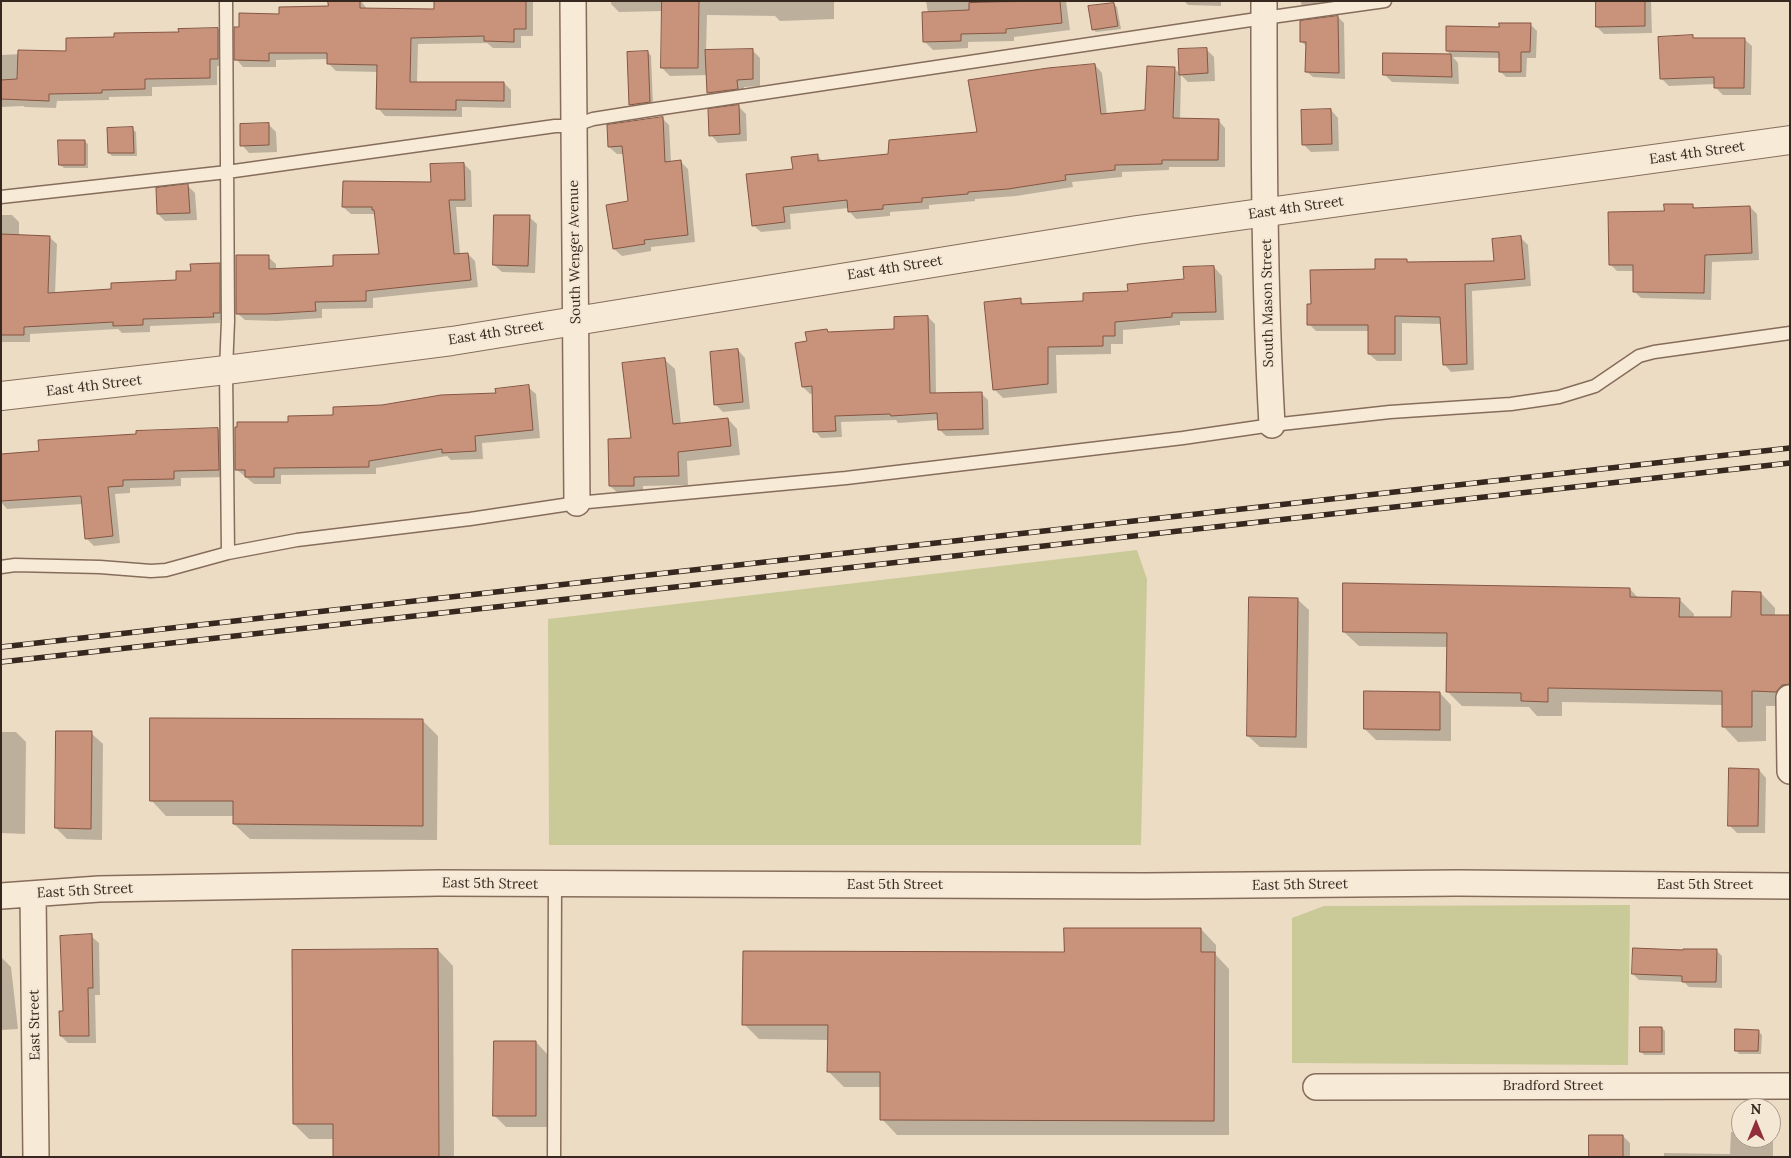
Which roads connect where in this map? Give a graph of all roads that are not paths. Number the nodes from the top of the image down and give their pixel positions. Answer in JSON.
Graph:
{"nodes":[{"id":1,"x":226,"y":1,"type":"edge"},
{"id":2,"x":573,"y":1,"type":"edge"},
{"id":3,"x":1385,"y":1,"type":"edge"},
{"id":4,"x":1264,"y":10,"type":"edge"},
{"id":5,"x":573,"y":126,"type":"junction"},
{"id":6,"x":1790,"y":140,"type":"edge"},
{"id":7,"x":228,"y":172,"type":"junction"},
{"id":8,"x":1,"y":197,"type":"edge"},
{"id":9,"x":1266,"y":212,"type":"junction"},
{"id":10,"x":575,"y":320,"type":"junction"},
{"id":11,"x":1790,"y":333,"type":"edge"},
{"id":12,"x":226,"y":370,"type":"junction"},
{"id":13,"x":1,"y":396,"type":"edge"},
{"id":14,"x":1272,"y":425,"type":"junction"},
{"id":15,"x":577,"y":503,"type":"junction"},
{"id":16,"x":228,"y":553,"type":"junction"},
{"id":17,"x":1,"y":567,"type":"edge"},
{"id":18,"x":1789,"y":698,"type":"edge"},
{"id":19,"x":1790,"y":771,"type":"edge"},
{"id":20,"x":555,"y":885,"type":"junction"},
{"id":21,"x":1790,"y":886,"type":"edge"},
{"id":22,"x":33,"y":894,"type":"junction"},
{"id":23,"x":1,"y":896,"type":"edge"},
{"id":24,"x":1316,"y":1086,"type":"dead end"},
{"id":25,"x":1790,"y":1086,"type":"edge"},
{"id":26,"x":36,"y":1157,"type":"edge"},
{"id":27,"x":554,"y":1157,"type":"edge"}],
"edges":[{"from":1,"to":7,"type":"lane"},
{"from":2,"to":5,"type":"street","name":"South Wenger Avenue"},
{"from":3,"to":4,"type":"lane"},
{"from":4,"to":5,"type":"lane"},
{"from":4,"to":9,"type":"street","name":"South Mason Street"},
{"from":5,"to":7,"type":"lane"},
{"from":5,"to":10,"type":"street","name":"South Wenger Avenue"},
{"from":6,"to":9,"type":"street","name":"East 4th Street"},
{"from":7,"to":8,"type":"lane"},
{"from":7,"to":12,"type":"lane"},
{"from":9,"to":10,"type":"street","name":"East 4th Street"},
{"from":9,"to":14,"type":"street","name":"South Mason Street"},
{"from":10,"to":12,"type":"street","name":"East 4th Street"},
{"from":10,"to":15,"type":"street","name":"South Wenger Avenue"},
{"from":11,"to":14,"type":"lane"},
{"from":12,"to":13,"type":"street","name":"East 4th Street"},
{"from":12,"to":16,"type":"lane"},
{"from":14,"to":15,"type":"lane"},
{"from":15,"to":16,"type":"lane"},
{"from":16,"to":17,"type":"lane"},
{"from":18,"to":19,"type":"street"},
{"from":20,"to":21,"type":"street","name":"East 5th Street"},
{"from":20,"to":22,"type":"street","name":"East 5th Street"},
{"from":20,"to":27,"type":"lane"},
{"from":22,"to":23,"type":"street","name":"East 5th Street"},
{"from":22,"to":26,"type":"street","name":"East Street"},
{"from":24,"to":25,"type":"street","name":"Bradford Street"}]}
